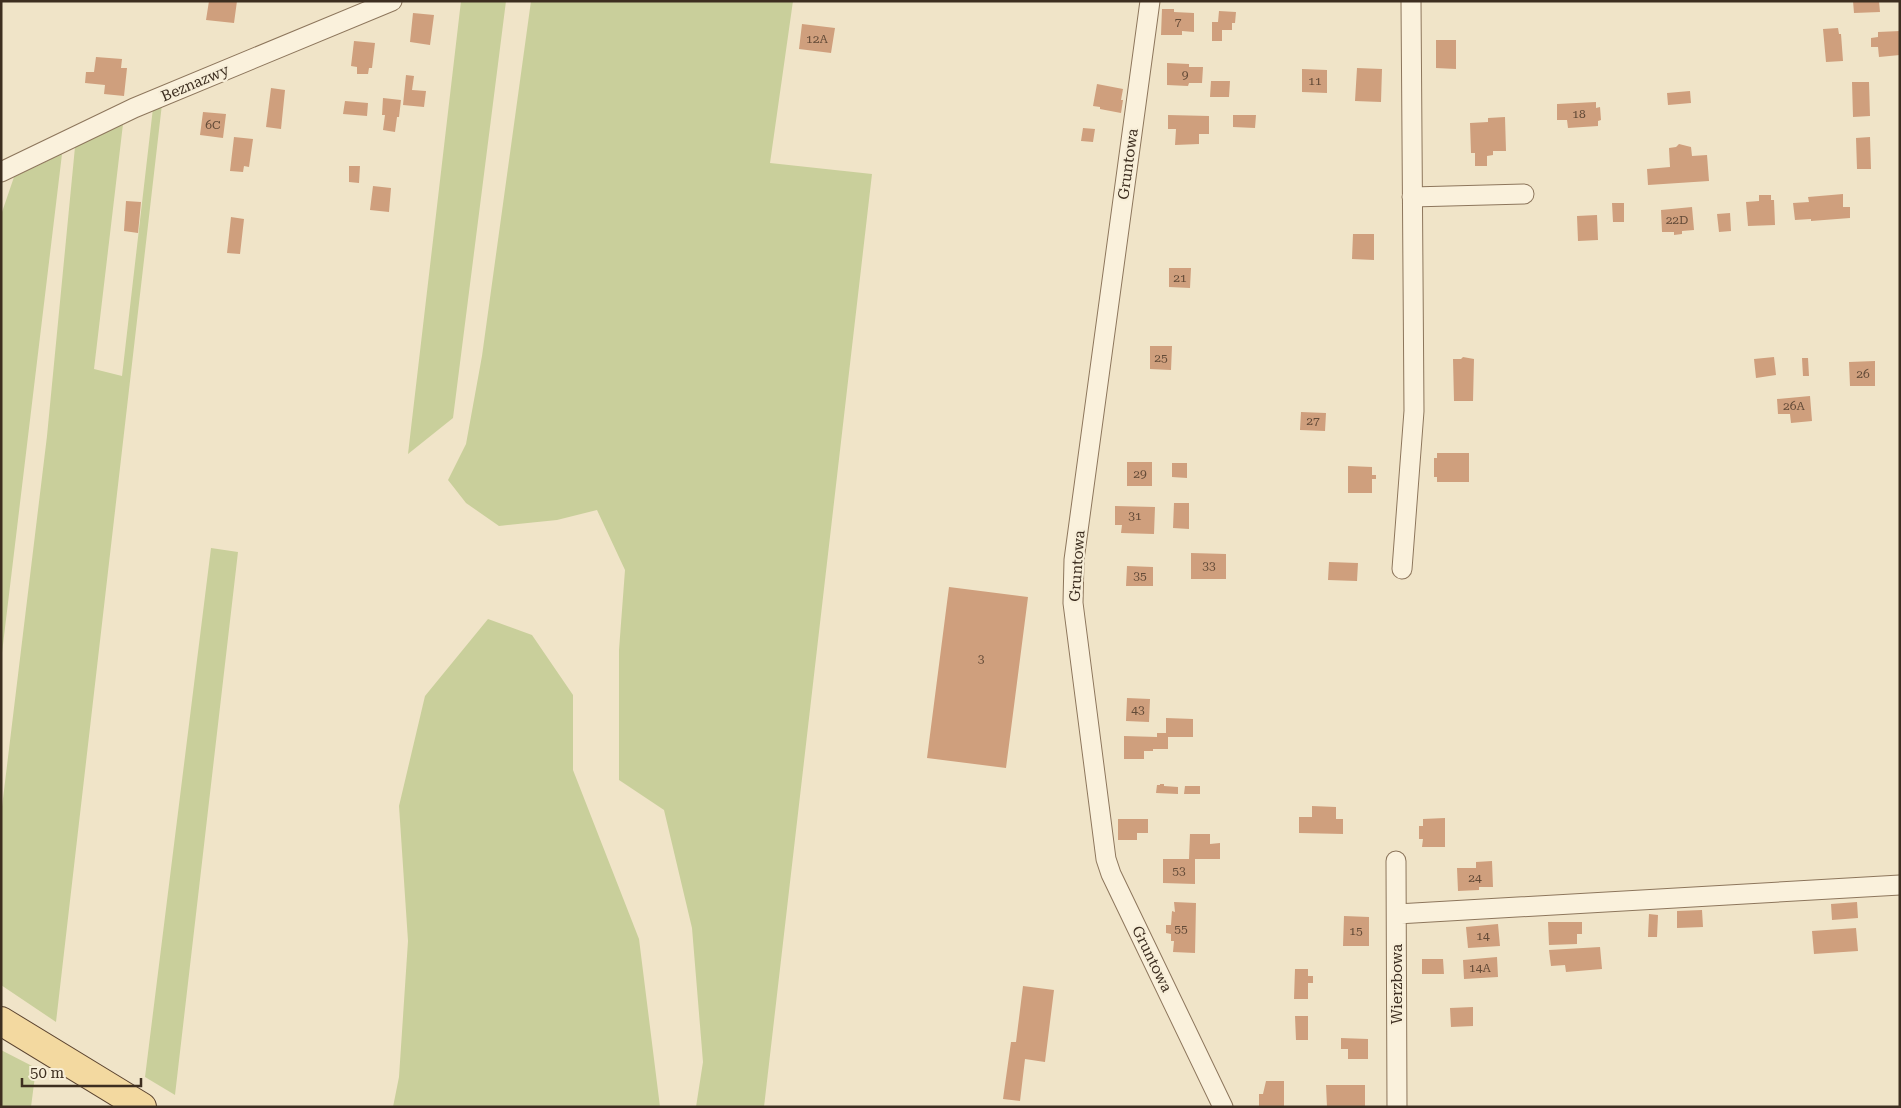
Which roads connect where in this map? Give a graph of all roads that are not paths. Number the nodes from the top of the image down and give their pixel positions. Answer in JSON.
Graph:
{"nodes":[{"id":1,"x":392,"y":1,"type":"edge"},
{"id":2,"x":1150,"y":1,"type":"edge"},
{"id":3,"x":1411,"y":1,"type":"edge"},
{"id":4,"x":1,"y":172,"type":"edge"},
{"id":5,"x":1524,"y":194,"type":"dead end"},
{"id":6,"x":1412,"y":197,"type":"junction"},
{"id":7,"x":1402,"y":569,"type":"dead end"},
{"id":8,"x":1396,"y":862,"type":"dead end"},
{"id":9,"x":1900,"y":885,"type":"edge"},
{"id":10,"x":1397,"y":914,"type":"junction"},
{"id":11,"x":1,"y":1021,"type":"edge"},
{"id":12,"x":142,"y":1107,"type":"edge"},
{"id":13,"x":1223,"y":1107,"type":"edge"},
{"id":14,"x":1397,"y":1107,"type":"edge"}],
"edges":[{"from":1,"to":4,"type":"street","name":"Beznazwy"},
{"from":2,"to":13,"type":"street","name":"Gruntowa"},
{"from":3,"to":6,"type":"street"},
{"from":5,"to":6,"type":"street"},
{"from":6,"to":7,"type":"street"},
{"from":8,"to":10,"type":"street","name":"Wierzbowa"},
{"from":9,"to":10,"type":"street"},
{"from":10,"to":14,"type":"street","name":"Wierzbowa"},
{"from":11,"to":12,"type":"main road"}]}
